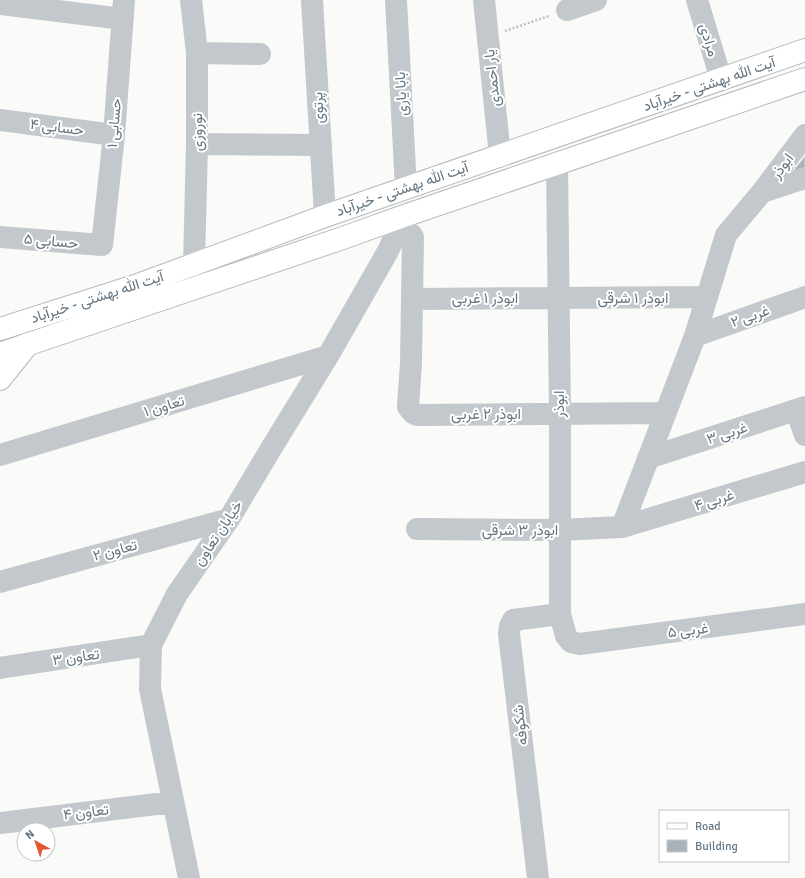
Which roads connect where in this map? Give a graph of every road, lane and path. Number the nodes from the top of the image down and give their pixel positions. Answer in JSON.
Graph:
{"nodes":[{"id":1,"x":191,"y":0,"type":"edge"},
{"id":2,"x":312,"y":0,"type":"edge"},
{"id":3,"x":396,"y":0,"type":"edge"},
{"id":4,"x":484,"y":0,"type":"edge"},
{"id":5,"x":596,"y":0,"type":"edge"},
{"id":6,"x":697,"y":0,"type":"edge"},
{"id":7,"x":0,"y":4,"type":"edge"},
{"id":8,"x":124,"y":9,"type":"edge"},
{"id":9,"x":567,"y":10,"type":"joint"},
{"id":10,"x":488,"y":37,"type":"junction"},
{"id":11,"x":805,"y":50,"type":"edge"},
{"id":12,"x":197,"y":53,"type":"junction"},
{"id":13,"x":260,"y":54,"type":"dead end"},
{"id":14,"x":721,"y":79,"type":"junction"},
{"id":15,"x":805,"y":79,"type":"edge"},
{"id":16,"x":695,"y":88,"type":"junction"},
{"id":17,"x":703,"y":114,"type":"junction"},
{"id":18,"x":0,"y":120,"type":"edge"},
{"id":19,"x":114,"y":134,"type":"junction"},
{"id":20,"x":805,"y":135,"type":"edge"},
{"id":21,"x":197,"y":144,"type":"junction"},
{"id":22,"x":320,"y":145,"type":"junction"},
{"id":23,"x":500,"y":156,"type":"junction"},
{"id":24,"x":557,"y":164,"type":"junction"},
{"id":25,"x":805,"y":178,"type":"edge"},
{"id":26,"x":406,"y":188,"type":"junction"},
{"id":27,"x":762,"y":192,"type":"junction"},
{"id":28,"x":325,"y":216,"type":"junction"},
{"id":29,"x":400,"y":224,"type":"junction"},
{"id":30,"x":0,"y":237,"type":"edge"},
{"id":31,"x":102,"y":245,"type":"joint"},
{"id":32,"x":194,"y":264,"type":"junction"},
{"id":33,"x":199,"y":287,"type":"junction"},
{"id":34,"x":707,"y":297,"type":"junction"},
{"id":35,"x":805,"y":297,"type":"edge"},
{"id":36,"x":558,"y":298,"type":"junction"},
{"id":37,"x":413,"y":299,"type":"junction"},
{"id":38,"x":1,"y":329,"type":"edge"},
{"id":39,"x":695,"y":336,"type":"junction"},
{"id":40,"x":29,"y":344,"type":"junction"},
{"id":41,"x":0,"y":354,"type":"edge"},
{"id":42,"x":328,"y":356,"type":"junction"},
{"id":43,"x":0,"y":379,"type":"edge"},
{"id":44,"x":800,"y":409,"type":"edge"},
{"id":45,"x":665,"y":413,"type":"junction"},
{"id":46,"x":560,"y":414,"type":"junction"},
{"id":47,"x":805,"y":435,"type":"edge"},
{"id":48,"x":0,"y":455,"type":"edge"},
{"id":49,"x":648,"y":458,"type":"junction"},
{"id":50,"x":805,"y":472,"type":"edge"},
{"id":51,"x":230,"y":519,"type":"junction"},
{"id":52,"x":622,"y":527,"type":"junction"},
{"id":53,"x":417,"y":529,"type":"dead end"},
{"id":54,"x":559,"y":530,"type":"junction"},
{"id":55,"x":0,"y":582,"type":"edge"},
{"id":56,"x":560,"y":614,"type":"junction"},
{"id":57,"x":805,"y":614,"type":"edge"},
{"id":58,"x":571,"y":642,"type":"joint"},
{"id":59,"x":151,"y":645,"type":"junction"},
{"id":60,"x":0,"y":668,"type":"edge"},
{"id":61,"x":173,"y":802,"type":"junction"},
{"id":62,"x":0,"y":823,"type":"edge"},
{"id":63,"x":189,"y":878,"type":"edge"},
{"id":64,"x":538,"y":878,"type":"edge"}],
"edges":[{"from":1,"to":12,"type":"street","name":"نوروزی"},
{"from":2,"to":22,"type":"street","name":"پرتوی"},
{"from":3,"to":26,"type":"street","name":"بابا یاری"},
{"from":4,"to":10,"type":"street","name":"یار احمدی"},
{"from":5,"to":9,"type":"street"},
{"from":6,"to":14,"type":"street","name":"مرادی"},
{"from":7,"to":8,"type":"street"},
{"from":8,"to":19,"type":"street","name":"حسابی ۱"},
{"from":9,"to":10,"type":"path"},
{"from":10,"to":23,"type":"street","name":"یار احمدی"},
{"from":11,"to":14,"type":"main road","name":"آیت الله بهشتی - خیرآباد"},
{"from":12,"to":13,"type":"street"},
{"from":12,"to":21,"type":"street","name":"نوروزی"},
{"from":14,"to":16,"type":"main road","name":"آیت الله بهشتی - خیرآباد"},
{"from":15,"to":17,"type":"main road","name":"آیت الله بهشتی - خیرآباد"},
{"from":16,"to":17,"type":"main road"},
{"from":16,"to":23,"type":"main road","name":"آیت الله بهشتی - خیرآباد"},
{"from":17,"to":24,"type":"main road","name":"آیت الله بهشتی - خیرآباد"},
{"from":18,"to":19,"type":"street","name":"حسابی ۴"},
{"from":19,"to":31,"type":"street","name":"حسابی ۱"},
{"from":20,"to":27,"type":"street","name":"ابوذر"},
{"from":21,"to":22,"type":"street"},
{"from":21,"to":32,"type":"street","name":"نوروزی"},
{"from":22,"to":28,"type":"street","name":"پرتوی"},
{"from":23,"to":26,"type":"main road","name":"آیت الله بهشتی - خیرآباد"},
{"from":24,"to":29,"type":"main road","name":"آیت الله بهشتی - خیرآباد"},
{"from":24,"to":36,"type":"street","name":"ابوذر"},
{"from":25,"to":27,"type":"street"},
{"from":26,"to":28,"type":"main road","name":"آیت الله بهشتی - خیرآباد"},
{"from":27,"to":34,"type":"street","name":"ابوذر"},
{"from":28,"to":32,"type":"main road","name":"آیت الله بهشتی - خیرآباد"},
{"from":29,"to":33,"type":"main road","name":"آیت الله بهشتی - خیرآباد"},
{"from":29,"to":37,"type":"street"},
{"from":29,"to":42,"type":"street","name":"خیابان تعاون"},
{"from":30,"to":31,"type":"street","name":"حسابی ۵"},
{"from":32,"to":33,"type":"main road"},
{"from":32,"to":38,"type":"main road","name":"آیت الله بهشتی - خیرآباد"},
{"from":33,"to":40,"type":"main road","name":"آیت الله بهشتی - خیرآباد"},
{"from":34,"to":36,"type":"street","name":"ابوذر ۱ شرقی"},
{"from":34,"to":39,"type":"street","name":"ابوذر"},
{"from":35,"to":39,"type":"street","name":"غربی ۲"},
{"from":36,"to":37,"type":"street","name":"ابوذر ۱ غربی"},
{"from":36,"to":46,"type":"street","name":"ابوذر"},
{"from":37,"to":46,"type":"street","name":"ابوذر ۲ غربی"},
{"from":39,"to":45,"type":"street","name":"ابوذر"},
{"from":40,"to":41,"type":"main road","name":"آیت الله بهشتی - خیرآباد"},
{"from":40,"to":43,"type":"main road"},
{"from":42,"to":48,"type":"street","name":"تعاون ۱"},
{"from":42,"to":51,"type":"street","name":"خیابان تعاون"},
{"from":44,"to":47,"type":"street"},
{"from":44,"to":49,"type":"street","name":"غربی ۳"},
{"from":45,"to":46,"type":"street","name":"ابوذر ۲ غربی"},
{"from":45,"to":49,"type":"street","name":"ابوذر"},
{"from":46,"to":54,"type":"street","name":"ابوذر"},
{"from":49,"to":52,"type":"street","name":"ابوذر"},
{"from":50,"to":52,"type":"street","name":"غربی ۴"},
{"from":51,"to":55,"type":"street","name":"تعاون ۲"},
{"from":51,"to":59,"type":"street","name":"خیابان تعاون"},
{"from":52,"to":54,"type":"street","name":"ابوذر ۳ شرقی"},
{"from":53,"to":54,"type":"street","name":"ابوذر ۳ شرقی"},
{"from":54,"to":56,"type":"street","name":"ابوذر"},
{"from":56,"to":58,"type":"street","name":"ابوذر"},
{"from":56,"to":64,"type":"street","name":"شکوفه"},
{"from":57,"to":58,"type":"street","name":"غربی ۵"},
{"from":59,"to":60,"type":"street","name":"تعاون ۳"},
{"from":59,"to":61,"type":"street","name":"خیابان تعاون"},
{"from":61,"to":62,"type":"street","name":"تعاون ۴"},
{"from":61,"to":63,"type":"street","name":"خیابان تعاون"}]}
